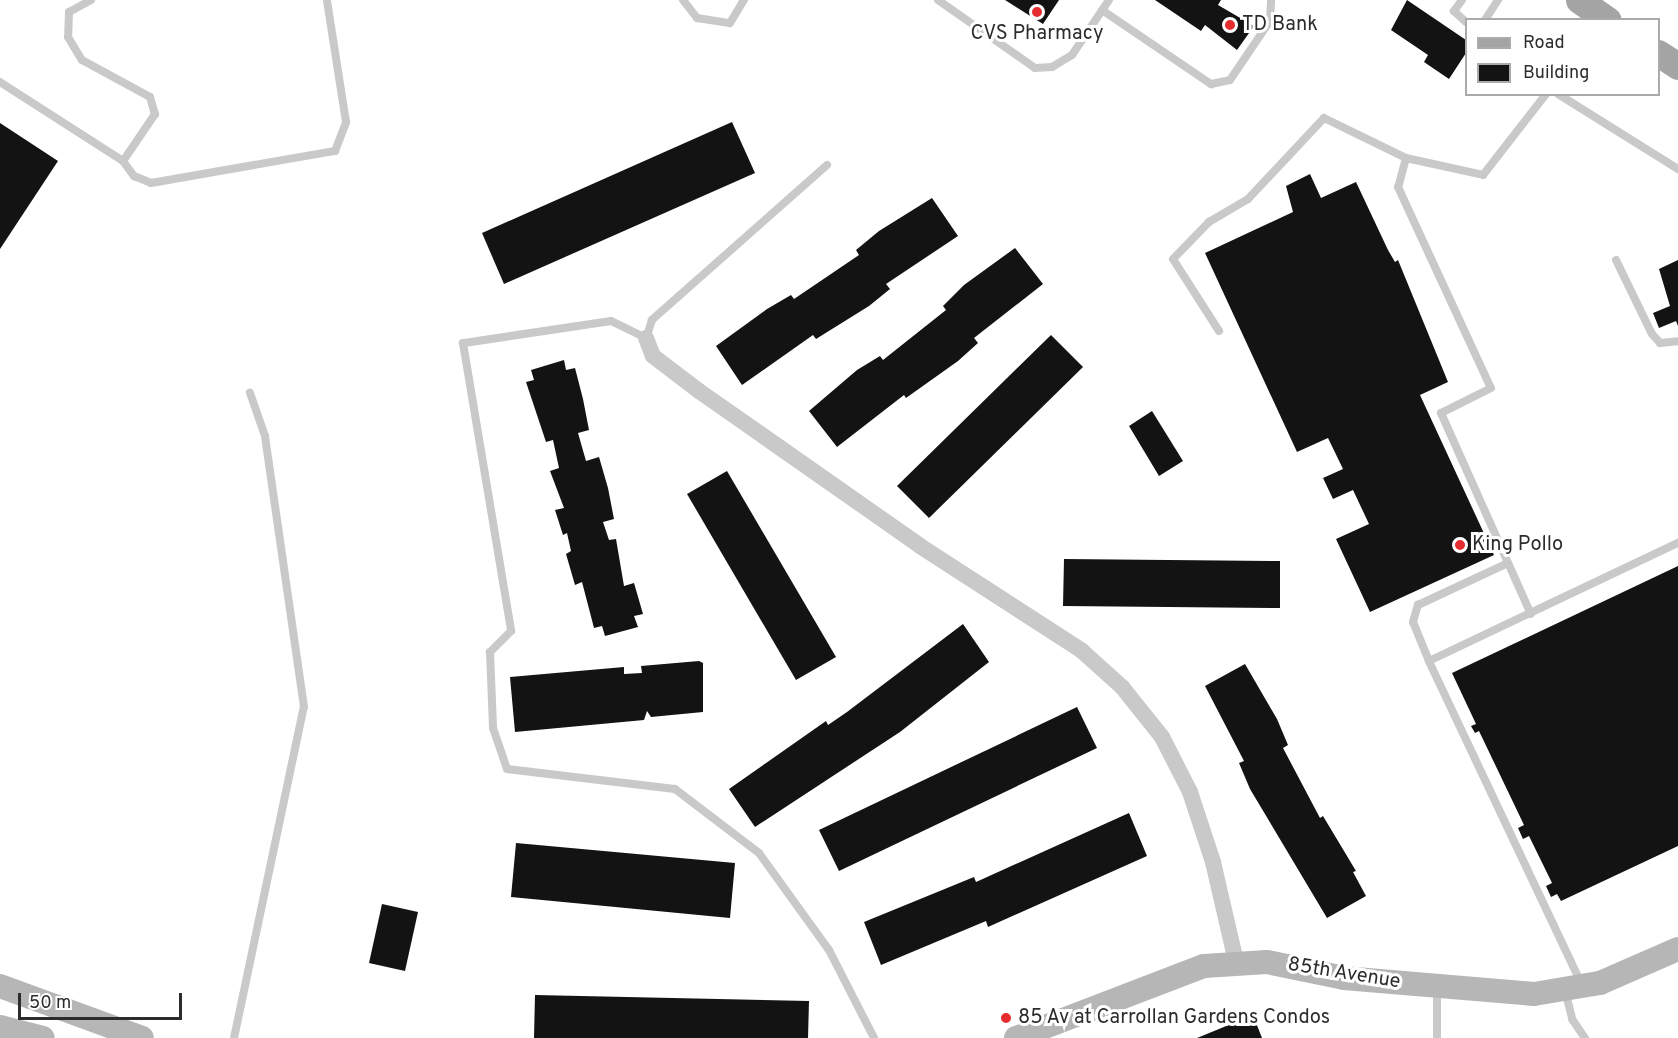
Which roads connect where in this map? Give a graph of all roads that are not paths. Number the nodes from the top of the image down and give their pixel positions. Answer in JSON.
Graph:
{"nodes":[{"id":1,"x":91,"y":0,"type":"edge"},
{"id":2,"x":327,"y":0,"type":"edge"},
{"id":3,"x":683,"y":0,"type":"edge"},
{"id":4,"x":744,"y":0,"type":"edge"},
{"id":5,"x":938,"y":0,"type":"edge"},
{"id":6,"x":1109,"y":0,"type":"edge"},
{"id":7,"x":1272,"y":0,"type":"edge"},
{"id":8,"x":1461,"y":0,"type":"edge"},
{"id":9,"x":1498,"y":0,"type":"edge"},
{"id":10,"x":1579,"y":0,"type":"edge"},
{"id":11,"x":1102,"y":10,"type":"junction"},
{"id":12,"x":1486,"y":18,"type":"edge"},
{"id":13,"x":1605,"y":18,"type":"edge"},
{"id":14,"x":1465,"y":20,"type":"edge"},
{"id":15,"x":1660,"y":42,"type":"edge"},
{"id":16,"x":1678,"y":49,"type":"edge"},
{"id":17,"x":1660,"y":54,"type":"edge"},
{"id":18,"x":1678,"y":66,"type":"edge"},
{"id":19,"x":0,"y":82,"type":"edge"},
{"id":20,"x":1544,"y":96,"type":"edge"},
{"id":21,"x":1561,"y":96,"type":"edge"},
{"id":22,"x":1406,"y":158,"type":"junction"},
{"id":23,"x":123,"y":161,"type":"junction"},
{"id":24,"x":827,"y":165,"type":"dead end"},
{"id":25,"x":1678,"y":169,"type":"edge"},
{"id":26,"x":1616,"y":260,"type":"dead end"},
{"id":27,"x":1219,"y":331,"type":"dead end"},
{"id":28,"x":646,"y":338,"type":"junction"},
{"id":29,"x":1678,"y":341,"type":"edge"},
{"id":30,"x":250,"y":393,"type":"dead end"},
{"id":31,"x":1678,"y":543,"type":"edge"},
{"id":32,"x":1508,"y":563,"type":"junction"},
{"id":33,"x":1531,"y":614,"type":"junction"},
{"id":34,"x":1429,"y":661,"type":"junction"},
{"id":35,"x":1678,"y":949,"type":"edge"},
{"id":36,"x":1236,"y":962,"type":"junction"},
{"id":37,"x":0,"y":986,"type":"edge"},
{"id":38,"x":1437,"y":988,"type":"junction"},
{"id":39,"x":1574,"y":988,"type":"junction"},
{"id":40,"x":0,"y":1027,"type":"edge"},
{"id":41,"x":43,"y":1038,"type":"edge"},
{"id":42,"x":142,"y":1038,"type":"edge"},
{"id":43,"x":234,"y":1038,"type":"edge"},
{"id":44,"x":874,"y":1038,"type":"edge"},
{"id":45,"x":1016,"y":1038,"type":"edge"},
{"id":46,"x":1437,"y":1038,"type":"edge"},
{"id":47,"x":1585,"y":1038,"type":"edge"}],
"edges":[{"from":1,"to":23,"type":"lane"},
{"from":2,"to":23,"type":"lane"},
{"from":3,"to":4,"type":"lane"},
{"from":5,"to":11,"type":"lane"},
{"from":6,"to":11,"type":"lane"},
{"from":7,"to":11,"type":"lane"},
{"from":8,"to":14,"type":"lane"},
{"from":9,"to":12,"type":"lane"},
{"from":10,"to":13,"type":"main road"},
{"from":15,"to":16,"type":"main road"},
{"from":17,"to":18,"type":"main road"},
{"from":19,"to":23,"type":"lane"},
{"from":20,"to":22,"type":"lane"},
{"from":21,"to":25,"type":"lane"},
{"from":22,"to":27,"type":"lane"},
{"from":22,"to":32,"type":"lane"},
{"from":24,"to":28,"type":"lane"},
{"from":26,"to":29,"type":"lane"},
{"from":28,"to":36,"type":"street"},
{"from":28,"to":44,"type":"lane"},
{"from":30,"to":43,"type":"lane"},
{"from":31,"to":33,"type":"lane"},
{"from":32,"to":33,"type":"lane"},
{"from":32,"to":34,"type":"lane"},
{"from":33,"to":34,"type":"lane"},
{"from":34,"to":39,"type":"lane"},
{"from":35,"to":39,"type":"street","name":"85th Avenue"},
{"from":36,"to":38,"type":"street","name":"85th Avenue"},
{"from":36,"to":45,"type":"street","name":"85th Avenue"},
{"from":37,"to":42,"type":"street"},
{"from":38,"to":39,"type":"street","name":"85th Avenue"},
{"from":38,"to":46,"type":"lane"},
{"from":39,"to":47,"type":"lane"},
{"from":40,"to":41,"type":"street"}]}
